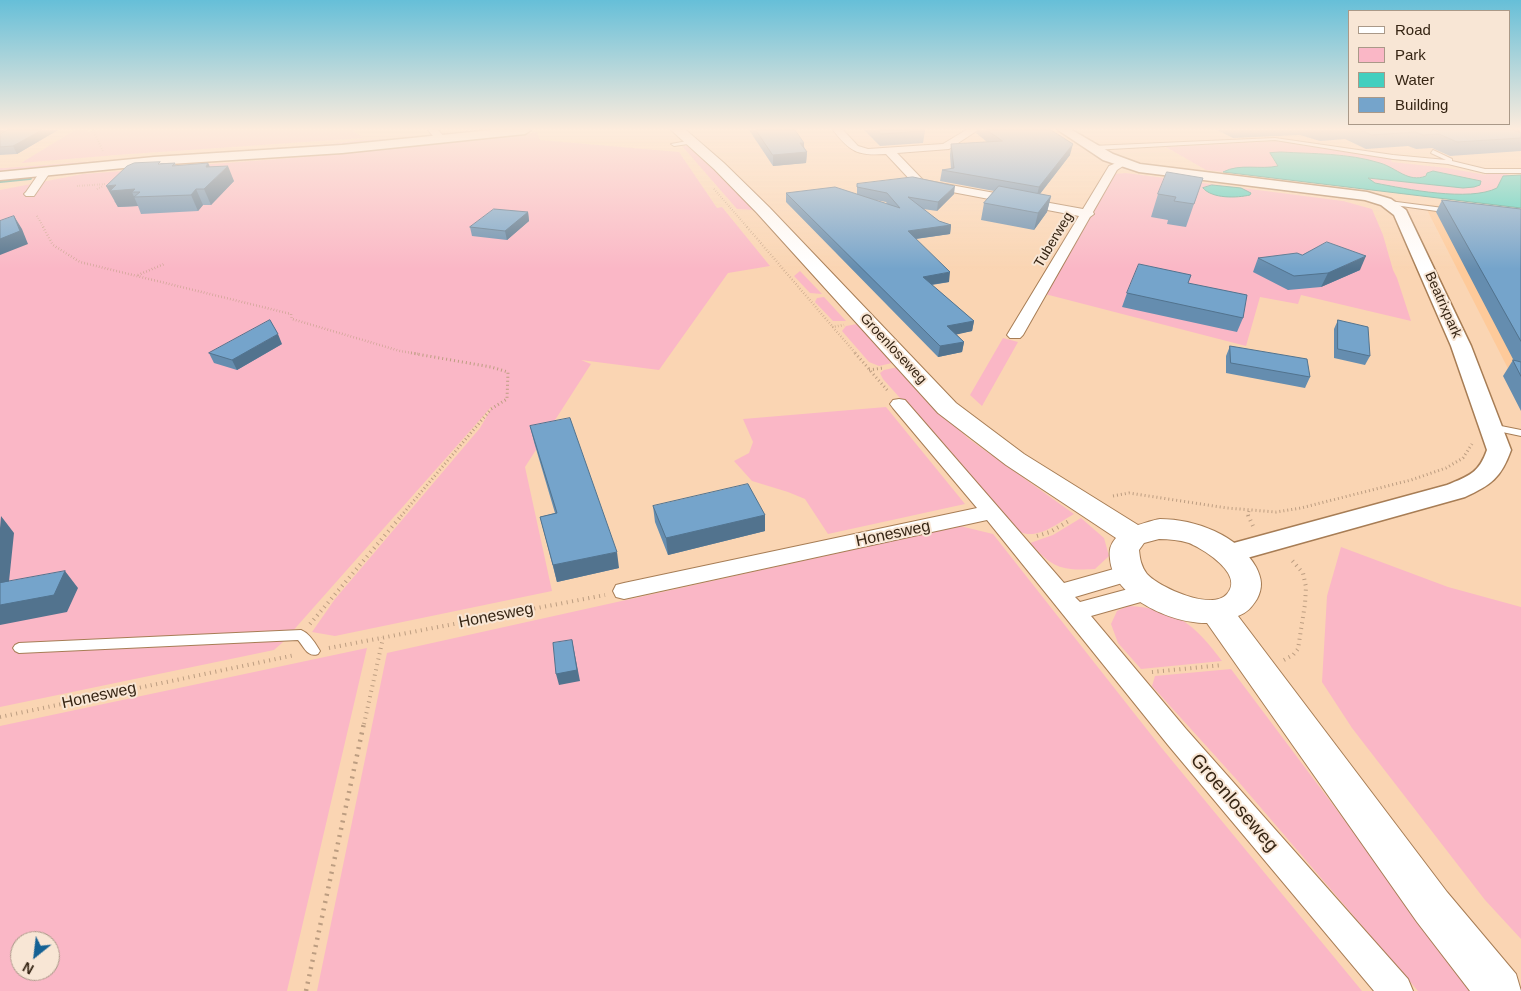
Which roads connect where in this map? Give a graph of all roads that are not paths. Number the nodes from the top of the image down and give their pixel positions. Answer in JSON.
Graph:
{"nodes":[{"id":1,"x":42,"y":176,"type":"edge"},
{"id":2,"x":725,"y":176,"type":"edge"},
{"id":3,"x":912,"y":176,"type":"edge"},
{"id":4,"x":1109,"y":176,"type":"edge"},
{"id":5,"x":1208,"y":176,"type":"edge"},
{"id":6,"x":30,"y":194,"type":"dead end"},
{"id":7,"x":1389,"y":203,"type":"junction"},
{"id":8,"x":1455,"y":211,"type":"edge"},
{"id":9,"x":1088,"y":214,"type":"junction"},
{"id":10,"x":1015,"y":334,"type":"dead end"},
{"id":11,"x":899,"y":404,"type":"dead end"},
{"id":12,"x":1491,"y":427,"type":"junction"},
{"id":13,"x":1521,"y":433,"type":"edge"},
{"id":14,"x":992,"y":512,"type":"junction"},
{"id":15,"x":1134,"y":536,"type":"junction"},
{"id":16,"x":1230,"y":554,"type":"junction"},
{"id":17,"x":1138,"y":582,"type":"junction"},
{"id":18,"x":624,"y":591,"type":"road end"},
{"id":19,"x":1059,"y":593,"type":"junction"},
{"id":20,"x":1216,"y":611,"type":"junction"},
{"id":21,"x":1075,"y":612,"type":"junction"},
{"id":22,"x":19,"y":648,"type":"dead end"},
{"id":23,"x":314,"y":651,"type":"road end"},
{"id":24,"x":1396,"y":991,"type":"edge"},
{"id":25,"x":1499,"y":991,"type":"edge"}],
"edges":[{"from":1,"to":6,"type":"street"},
{"from":2,"to":15,"type":"main road","name":"Groenloseweg"},
{"from":3,"to":9,"type":"street"},
{"from":4,"to":9,"type":"street","name":"Tuberweg"},
{"from":5,"to":7,"type":"street"},
{"from":7,"to":8,"type":"lane"},
{"from":7,"to":12,"type":"street","name":"Beatrixpark"},
{"from":9,"to":10,"type":"street","name":"Tuberweg"},
{"from":11,"to":14,"type":"street","name":"Groenloseweg"},
{"from":12,"to":13,"type":"lane"},
{"from":12,"to":16,"type":"street","name":"Beatrixpark"},
{"from":14,"to":18,"type":"street","name":"Honesweg"},
{"from":14,"to":19,"type":"street","name":"Groenloseweg"},
{"from":15,"to":16,"type":"main road"},
{"from":15,"to":17,"type":"main road"},
{"from":16,"to":20,"type":"main road"},
{"from":17,"to":19,"type":"street"},
{"from":17,"to":20,"type":"main road"},
{"from":17,"to":21,"type":"street"},
{"from":19,"to":21,"type":"street","name":"Groenloseweg"},
{"from":20,"to":25,"type":"main road"},
{"from":21,"to":24,"type":"street","name":"Groenloseweg"},
{"from":22,"to":23,"type":"lane"}]}
